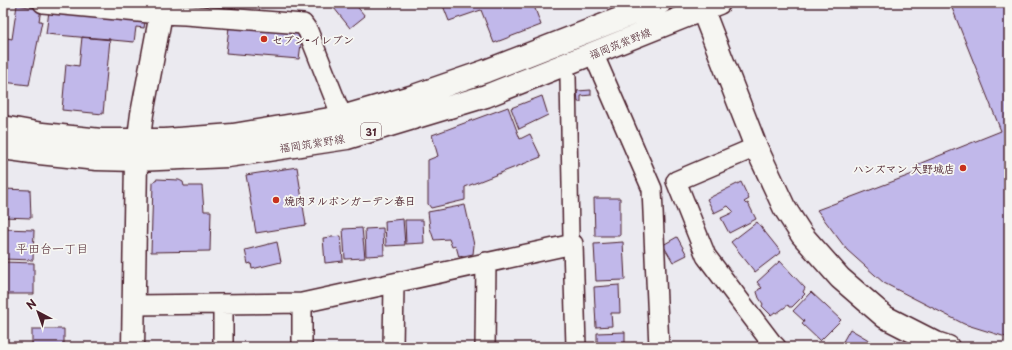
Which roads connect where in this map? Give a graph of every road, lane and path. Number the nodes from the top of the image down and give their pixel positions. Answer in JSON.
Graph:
{"nodes":[{"id":1,"x":43,"y":3,"type":"edge"},
{"id":2,"x":660,"y":3,"type":"edge"},
{"id":3,"x":707,"y":5,"type":"edge"},
{"id":4,"x":162,"y":9,"type":"edge"},
{"id":5,"x":593,"y":53,"type":"junction"},
{"id":6,"x":568,"y":77,"type":"dead end"},
{"id":7,"x":342,"y":117,"type":"junction"},
{"id":8,"x":3,"y":127,"type":"edge"},
{"id":9,"x":756,"y":147,"type":"junction"},
{"id":10,"x":3,"y":148,"type":"edge"},
{"id":11,"x":137,"y":150,"type":"junction"},
{"id":12,"x":676,"y":181,"type":"junction"},
{"id":13,"x":652,"y":189,"type":"junction"},
{"id":14,"x":571,"y":236,"type":"dead end"},
{"id":15,"x":486,"y":262,"type":"junction"},
{"id":16,"x":394,"y":284,"type":"junction"},
{"id":17,"x":302,"y":303,"type":"junction"},
{"id":18,"x":223,"y":304,"type":"junction"},
{"id":19,"x":134,"y":305,"type":"junction"},
{"id":20,"x":771,"y":345,"type":"edge"},
{"id":21,"x":133,"y":347,"type":"edge"},
{"id":22,"x":223,"y":347,"type":"edge"},
{"id":23,"x":302,"y":347,"type":"edge"},
{"id":24,"x":393,"y":347,"type":"edge"},
{"id":25,"x":486,"y":347,"type":"edge"},
{"id":26,"x":576,"y":347,"type":"edge"},
{"id":27,"x":659,"y":347,"type":"edge"},
{"id":28,"x":948,"y":347,"type":"edge"}],
"edges":[{"from":1,"to":4,"type":"street"},
{"from":2,"to":7,"type":"main road","name":"福岡筑紫野線","number":"31"},
{"from":3,"to":5,"type":"main road","name":"福岡筑紫野線","number":"31"},
{"from":3,"to":9,"type":"main road"},
{"from":4,"to":7,"type":"street"},
{"from":4,"to":11,"type":"main road"},
{"from":5,"to":11,"type":"main road","name":"福岡筑紫野線","number":"31"},
{"from":5,"to":13,"type":"street"},
{"from":6,"to":14,"type":"street"},
{"from":7,"to":11,"type":"main road","name":"福岡筑紫野線","number":"31"},
{"from":8,"to":11,"type":"main road","name":"福岡筑紫野線","number":"31"},
{"from":9,"to":12,"type":"street"},
{"from":9,"to":28,"type":"main road"},
{"from":10,"to":11,"type":"main road","name":"福岡筑紫野線","number":"31"},
{"from":11,"to":19,"type":"main road"},
{"from":12,"to":13,"type":"street"},
{"from":12,"to":20,"type":"street"},
{"from":13,"to":27,"type":"street"},
{"from":15,"to":16,"type":"street"},
{"from":15,"to":25,"type":"street"},
{"from":15,"to":26,"type":"street"},
{"from":16,"to":17,"type":"street"},
{"from":16,"to":24,"type":"street"},
{"from":17,"to":18,"type":"street"},
{"from":17,"to":23,"type":"street"},
{"from":18,"to":19,"type":"street"},
{"from":18,"to":22,"type":"street"},
{"from":19,"to":21,"type":"main road"}]}
